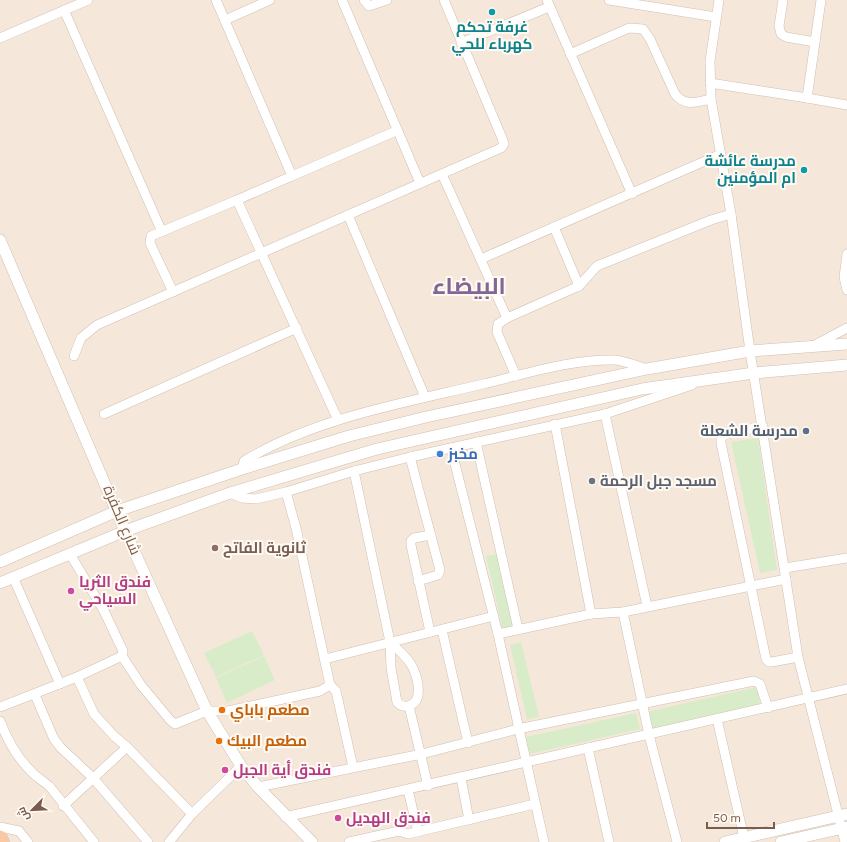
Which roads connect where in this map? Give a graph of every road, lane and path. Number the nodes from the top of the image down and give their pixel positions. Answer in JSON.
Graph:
{"nodes":[{"id":1,"x":88,"y":0,"type":"edge"},
{"id":2,"x":216,"y":0,"type":"edge"},
{"id":3,"x":270,"y":0,"type":"edge"},
{"id":4,"x":342,"y":0,"type":"edge"},
{"id":5,"x":364,"y":0,"type":"edge"},
{"id":6,"x":387,"y":0,"type":"edge"},
{"id":7,"x":444,"y":0,"type":"edge"},
{"id":8,"x":609,"y":0,"type":"edge"},
{"id":9,"x":719,"y":0,"type":"edge"},
{"id":10,"x":783,"y":0,"type":"edge"},
{"id":11,"x":821,"y":0,"type":"edge"},
{"id":12,"x":548,"y":3,"type":"edge"},
{"id":13,"x":654,"y":3,"type":"edge"},
{"id":14,"x":64,"y":10,"type":"junction"},
{"id":15,"x":716,"y":17,"type":"junction"},
{"id":16,"x":225,"y":20,"type":"junction"},
{"id":17,"x":0,"y":38,"type":"edge"},
{"id":18,"x":816,"y":42,"type":"junction"},
{"id":19,"x":462,"y":43,"type":"junction"},
{"id":20,"x":570,"y":54,"type":"junction"},
{"id":21,"x":710,"y":83,"type":"junction"},
{"id":22,"x":807,"y":98,"type":"junction"},
{"id":23,"x":711,"y":99,"type":"junction"},
{"id":24,"x":847,"y":105,"type":"edge"},
{"id":25,"x":396,"y":131,"type":"junction"},
{"id":26,"x":721,"y":154,"type":"junction"},
{"id":27,"x":442,"y":174,"type":"junction"},
{"id":28,"x":292,"y":176,"type":"junction"},
{"id":29,"x":420,"y":183,"type":"junction"},
{"id":30,"x":632,"y":194,"type":"junction"},
{"id":31,"x":237,"y":200,"type":"junction"},
{"id":32,"x":731,"y":214,"type":"junction"},
{"id":33,"x":348,"y":215,"type":"junction"},
{"id":34,"x":554,"y":227,"type":"junction"},
{"id":35,"x":162,"y":232,"type":"junction"},
{"id":36,"x":0,"y":240,"type":"edge"},
{"id":37,"x":262,"y":252,"type":"junction"},
{"id":38,"x":847,"y":254,"type":"edge"},
{"id":39,"x":481,"y":259,"type":"junction"},
{"id":40,"x":579,"y":286,"type":"junction"},
{"id":41,"x":847,"y":290,"type":"edge"},
{"id":42,"x":172,"y":292,"type":"junction"},
{"id":43,"x":507,"y":318,"type":"junction"},
{"id":44,"x":297,"y":328,"type":"junction"},
{"id":45,"x":847,"y":328,"type":"edge"},
{"id":46,"x":847,"y":344,"type":"edge"},
{"id":47,"x":811,"y":347,"type":"junction"},
{"id":48,"x":750,"y":351,"type":"junction"},
{"id":49,"x":74,"y":356,"type":"dead end"},
{"id":50,"x":844,"y":367,"type":"edge"},
{"id":51,"x":647,"y":369,"type":"junction"},
{"id":52,"x":754,"y":373,"type":"junction"},
{"id":53,"x":516,"y":376,"type":"junction"},
{"id":54,"x":711,"y":378,"type":"junction"},
{"id":55,"x":425,"y":397,"type":"junction"},
{"id":56,"x":104,"y":414,"type":"dead end"},
{"id":57,"x":605,"y":414,"type":"junction"},
{"id":58,"x":338,"y":420,"type":"junction"},
{"id":59,"x":555,"y":424,"type":"junction"},
{"id":60,"x":763,"y":426,"type":"junction"},
{"id":61,"x":476,"y":442,"type":"junction"},
{"id":62,"x":451,"y":448,"type":"junction"},
{"id":63,"x":410,"y":457,"type":"junction"},
{"id":64,"x":242,"y":469,"type":"junction"},
{"id":65,"x":354,"y":471,"type":"junction"},
{"id":66,"x":286,"y":492,"type":"junction"},
{"id":67,"x":230,"y":493,"type":"junction"},
{"id":68,"x":117,"y":511,"type":"junction"},
{"id":69,"x":126,"y":531,"type":"junction"},
{"id":70,"x":431,"y":535,"type":"junction"},
{"id":71,"x":70,"y":554,"type":"junction"},
{"id":72,"x":847,"y":558,"type":"edge"},
{"id":73,"x":0,"y":562,"type":"edge"},
{"id":74,"x":785,"y":568,"type":"junction"},
{"id":75,"x":13,"y":577,"type":"junction"},
{"id":76,"x":786,"y":578,"type":"junction"},
{"id":77,"x":418,"y":581,"type":"junction"},
{"id":78,"x":0,"y":583,"type":"edge"},
{"id":79,"x":750,"y":585,"type":"junction"},
{"id":80,"x":648,"y":606,"type":"junction"},
{"id":81,"x":623,"y":612,"type":"junction"},
{"id":82,"x":591,"y":614,"type":"junction"},
{"id":83,"x":494,"y":616,"type":"junction"},
{"id":84,"x":518,"y":629,"type":"junction"},
{"id":85,"x":442,"y":630,"type":"junction"},
{"id":86,"x":430,"y":632,"type":"junction"},
{"id":87,"x":498,"y":634,"type":"junction"},
{"id":88,"x":390,"y":642,"type":"junction"},
{"id":89,"x":122,"y":656,"type":"junction"},
{"id":90,"x":798,"y":657,"type":"junction"},
{"id":91,"x":325,"y":659,"type":"junction"},
{"id":92,"x":76,"y":677,"type":"junction"},
{"id":93,"x":60,"y":684,"type":"junction"},
{"id":94,"x":330,"y":685,"type":"junction"},
{"id":95,"x":847,"y":689,"type":"edge"},
{"id":96,"x":35,"y":694,"type":"junction"},
{"id":97,"x":809,"y":698,"type":"junction"},
{"id":98,"x":641,"y":703,"type":"junction"},
{"id":99,"x":409,"y":706,"type":"junction"},
{"id":100,"x":0,"y":707,"type":"edge"},
{"id":101,"x":768,"y":708,"type":"junction"},
{"id":102,"x":207,"y":711,"type":"junction"},
{"id":103,"x":717,"y":719,"type":"junction"},
{"id":104,"x":0,"y":722,"type":"edge"},
{"id":105,"x":518,"y":729,"type":"junction"},
{"id":106,"x":649,"y":735,"type":"junction"},
{"id":107,"x":468,"y":743,"type":"junction"},
{"id":108,"x":127,"y":747,"type":"junction"},
{"id":109,"x":588,"y":748,"type":"junction"},
{"id":110,"x":422,"y":754,"type":"junction"},
{"id":111,"x":526,"y":762,"type":"junction"},
{"id":112,"x":241,"y":766,"type":"junction"},
{"id":113,"x":353,"y":767,"type":"junction"},
{"id":114,"x":93,"y":778,"type":"junction"},
{"id":115,"x":461,"y":778,"type":"junction"},
{"id":116,"x":428,"y":786,"type":"junction"},
{"id":117,"x":258,"y":788,"type":"junction"},
{"id":118,"x":408,"y":790,"type":"junction"},
{"id":119,"x":535,"y":804,"type":"junction"},
{"id":120,"x":64,"y":806,"type":"junction"},
{"id":121,"x":192,"y":814,"type":"junction"},
{"id":122,"x":843,"y":815,"type":"edge"},
{"id":123,"x":285,"y":817,"type":"junction"},
{"id":124,"x":469,"y":820,"type":"junction"},
{"id":125,"x":0,"y":827,"type":"edge"},
{"id":126,"x":845,"y":827,"type":"edge"},
{"id":127,"x":418,"y":832,"type":"junction"},
{"id":128,"x":0,"y":838,"type":"edge"},
{"id":129,"x":409,"y":838,"type":"edge"},
{"id":130,"x":744,"y":838,"type":"junction"},
{"id":131,"x":2,"y":842,"type":"edge"},
{"id":132,"x":28,"y":842,"type":"edge"},
{"id":133,"x":94,"y":842,"type":"edge"},
{"id":134,"x":148,"y":842,"type":"edge"},
{"id":135,"x":169,"y":842,"type":"edge"},
{"id":136,"x":312,"y":842,"type":"edge"},
{"id":137,"x":349,"y":842,"type":"edge"},
{"id":138,"x":544,"y":842,"type":"edge"},
{"id":139,"x":609,"y":842,"type":"edge"},
{"id":140,"x":677,"y":842,"type":"edge"},
{"id":141,"x":725,"y":842,"type":"edge"},
{"id":142,"x":781,"y":842,"type":"edge"},
{"id":143,"x":845,"y":842,"type":"edge"}],
"edges":[{"from":1,"to":14,"type":"street"},
{"from":2,"to":16,"type":"street"},
{"from":3,"to":16,"type":"street"},
{"from":4,"to":25,"type":"street"},
{"from":5,"to":6,"type":"street"},
{"from":7,"to":19,"type":"street"},
{"from":8,"to":13,"type":"street"},
{"from":9,"to":15,"type":"street"},
{"from":10,"to":18,"type":"street"},
{"from":11,"to":18,"type":"street"},
{"from":12,"to":19,"type":"street"},
{"from":12,"to":20,"type":"street"},
{"from":13,"to":15,"type":"street"},
{"from":14,"to":17,"type":"street"},
{"from":14,"to":35,"type":"street"},
{"from":15,"to":21,"type":"street"},
{"from":16,"to":28,"type":"street"},
{"from":18,"to":22,"type":"street"},
{"from":19,"to":27,"type":"street"},
{"from":20,"to":23,"type":"street"},
{"from":20,"to":30,"type":"street"},
{"from":21,"to":22,"type":"street"},
{"from":21,"to":23,"type":"street"},
{"from":22,"to":24,"type":"street"},
{"from":23,"to":26,"type":"street"},
{"from":25,"to":28,"type":"street"},
{"from":25,"to":29,"type":"street"},
{"from":26,"to":30,"type":"street"},
{"from":26,"to":32,"type":"street"},
{"from":27,"to":29,"type":"street"},
{"from":27,"to":39,"type":"street"},
{"from":28,"to":31,"type":"street"},
{"from":29,"to":33,"type":"street"},
{"from":30,"to":34,"type":"street"},
{"from":31,"to":35,"type":"street"},
{"from":31,"to":37,"type":"street"},
{"from":32,"to":40,"type":"street"},
{"from":32,"to":48,"type":"street"},
{"from":33,"to":37,"type":"street"},
{"from":33,"to":55,"type":"street"},
{"from":34,"to":39,"type":"street"},
{"from":34,"to":40,"type":"street"},
{"from":35,"to":42,"type":"street"},
{"from":36,"to":68,"type":"street","name":"شارع الكفرة"},
{"from":37,"to":42,"type":"street"},
{"from":37,"to":44,"type":"street"},
{"from":38,"to":41,"type":"street"},
{"from":39,"to":43,"type":"street"},
{"from":40,"to":43,"type":"street"},
{"from":42,"to":49,"type":"street"},
{"from":43,"to":53,"type":"street"},
{"from":44,"to":56,"type":"street"},
{"from":44,"to":58,"type":"street"},
{"from":45,"to":47,"type":"street"},
{"from":46,"to":47,"type":"street"},
{"from":47,"to":48,"type":"street"},
{"from":48,"to":51,"type":"street"},
{"from":48,"to":52,"type":"street"},
{"from":50,"to":52,"type":"street"},
{"from":51,"to":53,"type":"street"},
{"from":51,"to":64,"type":"street"},
{"from":52,"to":54,"type":"street"},
{"from":52,"to":60,"type":"street"},
{"from":53,"to":55,"type":"street"},
{"from":54,"to":57,"type":"street"},
{"from":54,"to":67,"type":"street"},
{"from":55,"to":58,"type":"street"},
{"from":57,"to":59,"type":"street"},
{"from":57,"to":80,"type":"street"},
{"from":58,"to":64,"type":"street"},
{"from":59,"to":61,"type":"street"},
{"from":59,"to":82,"type":"street"},
{"from":60,"to":74,"type":"street"},
{"from":60,"to":79,"type":"street"},
{"from":61,"to":62,"type":"street"},
{"from":61,"to":84,"type":"street"},
{"from":62,"to":63,"type":"street"},
{"from":62,"to":83,"type":"street"},
{"from":63,"to":65,"type":"street"},
{"from":63,"to":70,"type":"street"},
{"from":64,"to":68,"type":"street"},
{"from":65,"to":66,"type":"street"},
{"from":65,"to":88,"type":"street"},
{"from":66,"to":67,"type":"street"},
{"from":66,"to":91,"type":"street"},
{"from":67,"to":69,"type":"street"},
{"from":68,"to":69,"type":"street","name":"شارع الكفرة"},
{"from":68,"to":73,"type":"street"},
{"from":69,"to":71,"type":"street"},
{"from":69,"to":102,"type":"street","name":"شارع الكفرة"},
{"from":70,"to":77,"type":"street"},
{"from":70,"to":77,"type":"street"},
{"from":71,"to":75,"type":"street"},
{"from":71,"to":89,"type":"street"},
{"from":72,"to":74,"type":"street"},
{"from":74,"to":76,"type":"street"},
{"from":75,"to":78,"type":"street"},
{"from":75,"to":93,"type":"street"},
{"from":76,"to":79,"type":"street"},
{"from":76,"to":90,"type":"street"},
{"from":77,"to":86,"type":"street"},
{"from":79,"to":80,"type":"street"},
{"from":79,"to":90,"type":"street"},
{"from":80,"to":81,"type":"street"},
{"from":81,"to":82,"type":"street"},
{"from":81,"to":98,"type":"street"},
{"from":82,"to":84,"type":"street"},
{"from":83,"to":85,"type":"street"},
{"from":83,"to":87,"type":"street"},
{"from":84,"to":87,"type":"street"},
{"from":85,"to":86,"type":"street"},
{"from":85,"to":107,"type":"street"},
{"from":86,"to":88,"type":"street"},
{"from":87,"to":105,"type":"street"},
{"from":88,"to":91,"type":"street"},
{"from":88,"to":99,"type":"street"},
{"from":88,"to":99,"type":"street"},
{"from":89,"to":92,"type":"street"},
{"from":89,"to":102,"type":"street"},
{"from":90,"to":97,"type":"street"},
{"from":91,"to":94,"type":"street"},
{"from":92,"to":93,"type":"street"},
{"from":92,"to":108,"type":"street"},
{"from":93,"to":96,"type":"street"},
{"from":94,"to":102,"type":"street"},
{"from":94,"to":113,"type":"street"},
{"from":95,"to":97,"type":"street"},
{"from":96,"to":100,"type":"street"},
{"from":96,"to":114,"type":"street"},
{"from":97,"to":101,"type":"street"},
{"from":97,"to":122,"type":"street"},
{"from":98,"to":101,"type":"street"},
{"from":98,"to":105,"type":"street"},
{"from":98,"to":106,"type":"street"},
{"from":99,"to":110,"type":"street"},
{"from":101,"to":103,"type":"street"},
{"from":102,"to":112,"type":"street","name":"شارع الكفرة"},
{"from":103,"to":106,"type":"street"},
{"from":103,"to":130,"type":"street"},
{"from":104,"to":120,"type":"street"},
{"from":105,"to":107,"type":"street"},
{"from":105,"to":111,"type":"street"},
{"from":106,"to":109,"type":"street"},
{"from":106,"to":140,"type":"street"},
{"from":107,"to":110,"type":"street"},
{"from":108,"to":114,"type":"street"},
{"from":108,"to":121,"type":"street"},
{"from":109,"to":111,"type":"street"},
{"from":109,"to":139,"type":"street"},
{"from":110,"to":113,"type":"street"},
{"from":110,"to":116,"type":"street"},
{"from":111,"to":115,"type":"street"},
{"from":111,"to":119,"type":"street"},
{"from":112,"to":117,"type":"street","name":"شارع الكفرة"},
{"from":112,"to":121,"type":"street"},
{"from":113,"to":117,"type":"street"},
{"from":114,"to":120,"type":"street"},
{"from":114,"to":134,"type":"street"},
{"from":115,"to":116,"type":"street"},
{"from":115,"to":124,"type":"street"},
{"from":116,"to":118,"type":"street"},
{"from":117,"to":123,"type":"street","name":"شارع الكفرة"},
{"from":118,"to":123,"type":"street"},
{"from":118,"to":127,"type":"street"},
{"from":119,"to":124,"type":"street"},
{"from":119,"to":138,"type":"street"},
{"from":120,"to":133,"type":"street"},
{"from":121,"to":135,"type":"street"},
{"from":122,"to":126,"type":"street"},
{"from":122,"to":130,"type":"street"},
{"from":123,"to":136,"type":"street","name":"شارع الكفرة"},
{"from":124,"to":127,"type":"street"},
{"from":125,"to":132,"type":"street"},
{"from":126,"to":142,"type":"street"},
{"from":126,"to":143,"type":"street"},
{"from":127,"to":129,"type":"street"},
{"from":128,"to":131,"type":"highway"},
{"from":129,"to":137,"type":"street"},
{"from":130,"to":141,"type":"street"}]}
